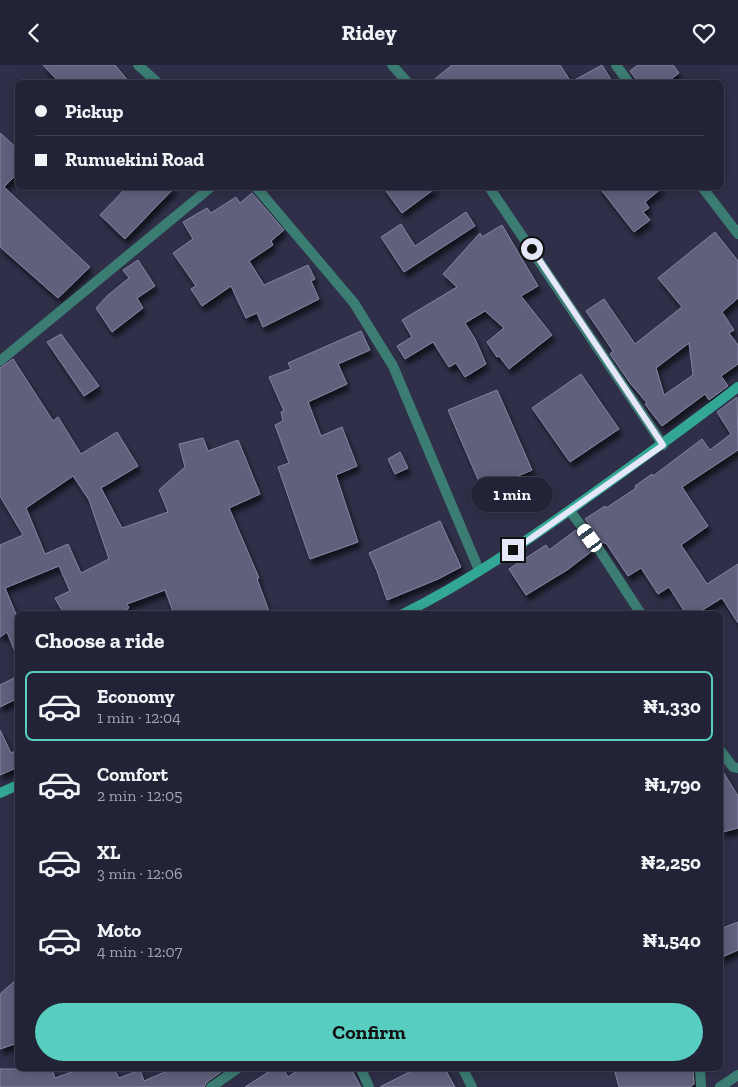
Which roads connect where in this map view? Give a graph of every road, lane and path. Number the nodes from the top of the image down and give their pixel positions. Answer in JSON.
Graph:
{"nodes":[{"id":1,"x":138,"y":65,"type":"edge"},
{"id":2,"x":392,"y":65,"type":"edge"},
{"id":3,"x":616,"y":65,"type":"edge"},
{"id":4,"x":155,"y":80,"type":"edge"},
{"id":5,"x":405,"y":80,"type":"edge"},
{"id":6,"x":627,"y":80,"type":"edge"},
{"id":7,"x":207,"y":190,"type":"edge"},
{"id":8,"x":259,"y":190,"type":"edge"},
{"id":9,"x":491,"y":190,"type":"edge"},
{"id":10,"x":704,"y":190,"type":"edge"},
{"id":11,"x":738,"y":234,"type":"edge"},
{"id":12,"x":0,"y":361,"type":"edge"},
{"id":13,"x":738,"y":387,"type":"edge"},
{"id":14,"x":663,"y":445,"type":"junction"},
{"id":15,"x":570,"y":511,"type":"junction"},
{"id":16,"x":479,"y":570,"type":"junction"},
{"id":17,"x":409,"y":611,"type":"edge"},
{"id":18,"x":639,"y":611,"type":"edge"},
{"id":19,"x":723,"y":754,"type":"edge"},
{"id":20,"x":738,"y":768,"type":"edge"},
{"id":21,"x":15,"y":786,"type":"edge"},
{"id":22,"x":0,"y":793,"type":"edge"},
{"id":23,"x":234,"y":1071,"type":"edge"},
{"id":24,"x":362,"y":1071,"type":"edge"},
{"id":25,"x":463,"y":1071,"type":"edge"},
{"id":26,"x":700,"y":1071,"type":"edge"},
{"id":27,"x":738,"y":1075,"type":"edge"},
{"id":28,"x":211,"y":1087,"type":"edge"},
{"id":29,"x":369,"y":1087,"type":"edge"},
{"id":30,"x":472,"y":1087,"type":"edge"},
{"id":31,"x":701,"y":1087,"type":"edge"},
{"id":32,"x":720,"y":1087,"type":"edge"}],
"edges":[{"from":1,"to":4,"type":"street"},
{"from":2,"to":5,"type":"street"},
{"from":3,"to":6,"type":"street"},
{"from":7,"to":12,"type":"street"},
{"from":8,"to":16,"type":"street"},
{"from":9,"to":14,"type":"street"},
{"from":10,"to":11,"type":"street"},
{"from":13,"to":14,"type":"street"},
{"from":14,"to":15,"type":"street"},
{"from":15,"to":16,"type":"street"},
{"from":15,"to":18,"type":"street"},
{"from":16,"to":17,"type":"street"},
{"from":19,"to":20,"type":"street"},
{"from":21,"to":22,"type":"street"},
{"from":23,"to":28,"type":"street"},
{"from":24,"to":29,"type":"street"},
{"from":25,"to":30,"type":"street"},
{"from":26,"to":31,"type":"street"},
{"from":27,"to":32,"type":"street"}]}
